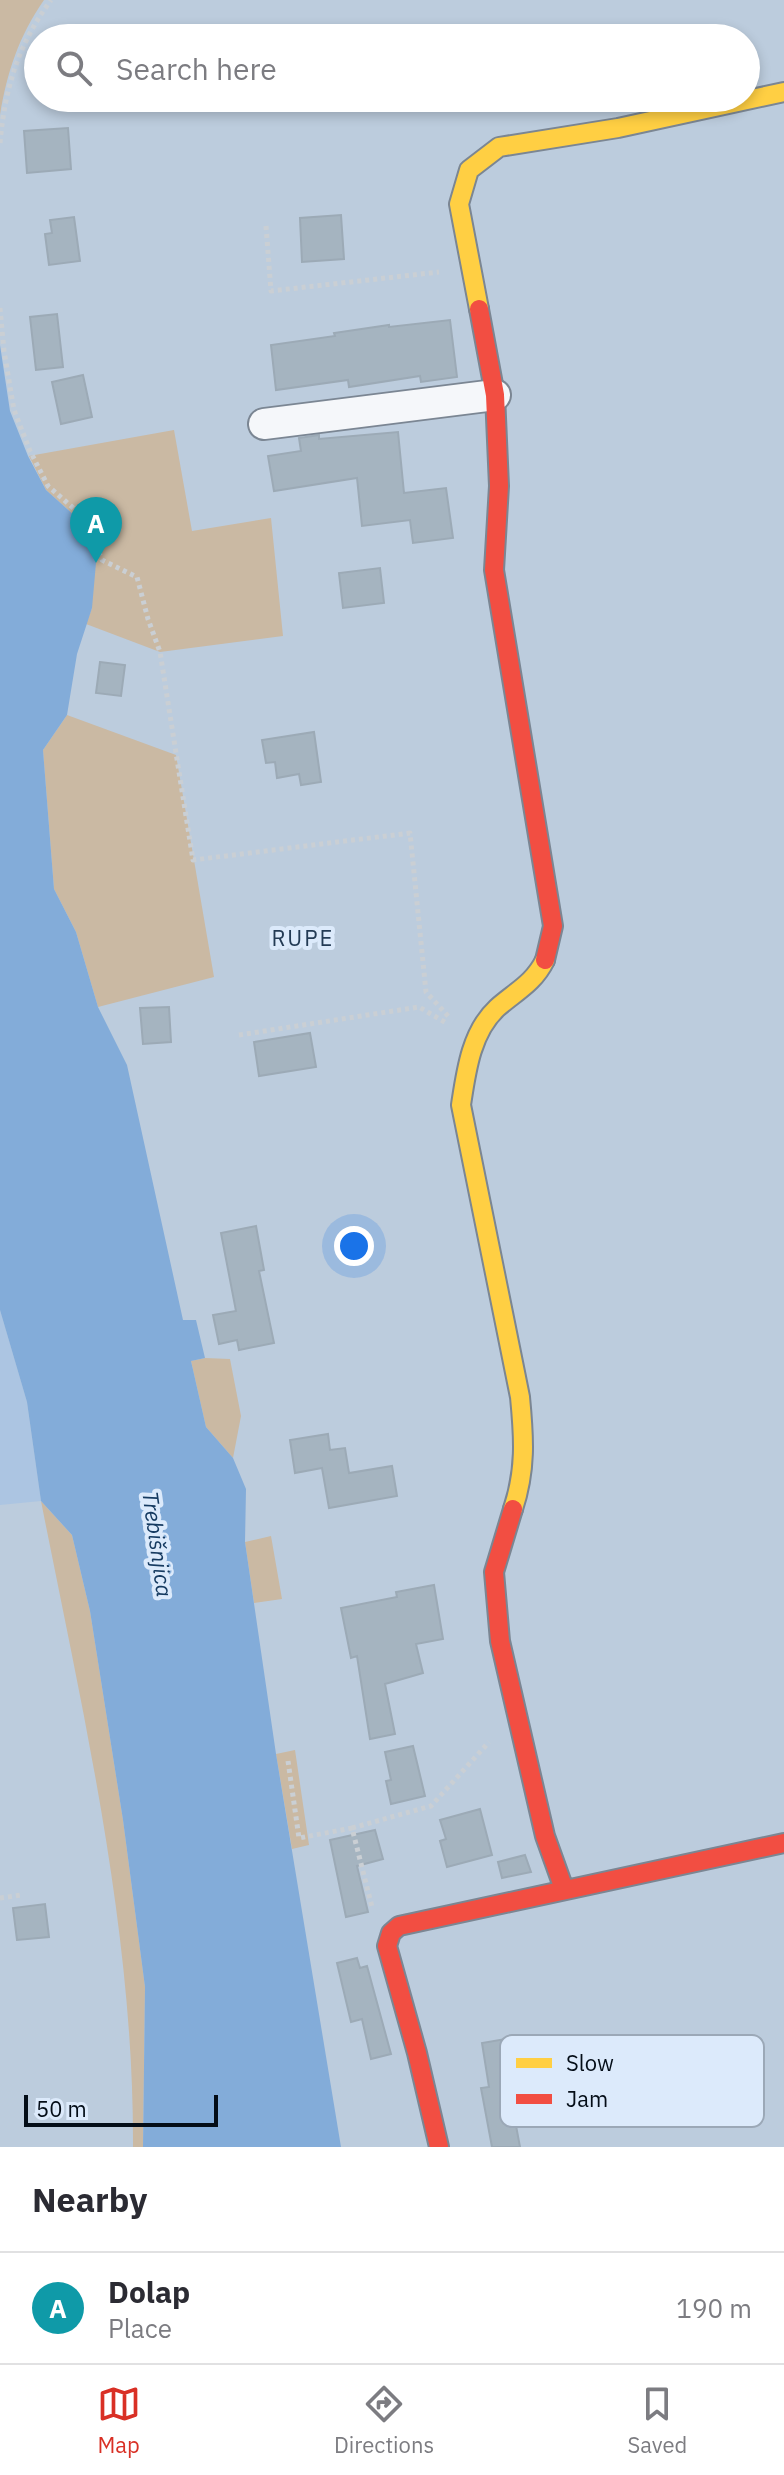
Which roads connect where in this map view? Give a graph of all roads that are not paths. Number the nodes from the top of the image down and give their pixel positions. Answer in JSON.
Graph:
{"nodes":[{"id":1,"x":784,"y":92,"type":"edge"},
{"id":2,"x":760,"y":97,"type":"edge"},
{"id":3,"x":692,"y":112,"type":"edge"},
{"id":4,"x":495,"y":395,"type":"junction"},
{"id":5,"x":264,"y":424,"type":"dead end"},
{"id":6,"x":784,"y":1843,"type":"edge"},
{"id":7,"x":564,"y":1889,"type":"junction"},
{"id":8,"x":439,"y":2147,"type":"edge"}],
"edges":[{"from":1,"to":2,"type":"street"},
{"from":3,"to":4,"type":"street"},
{"from":4,"to":5,"type":"street"},
{"from":4,"to":7,"type":"street"},
{"from":6,"to":7,"type":"street"},
{"from":7,"to":8,"type":"street"}]}
